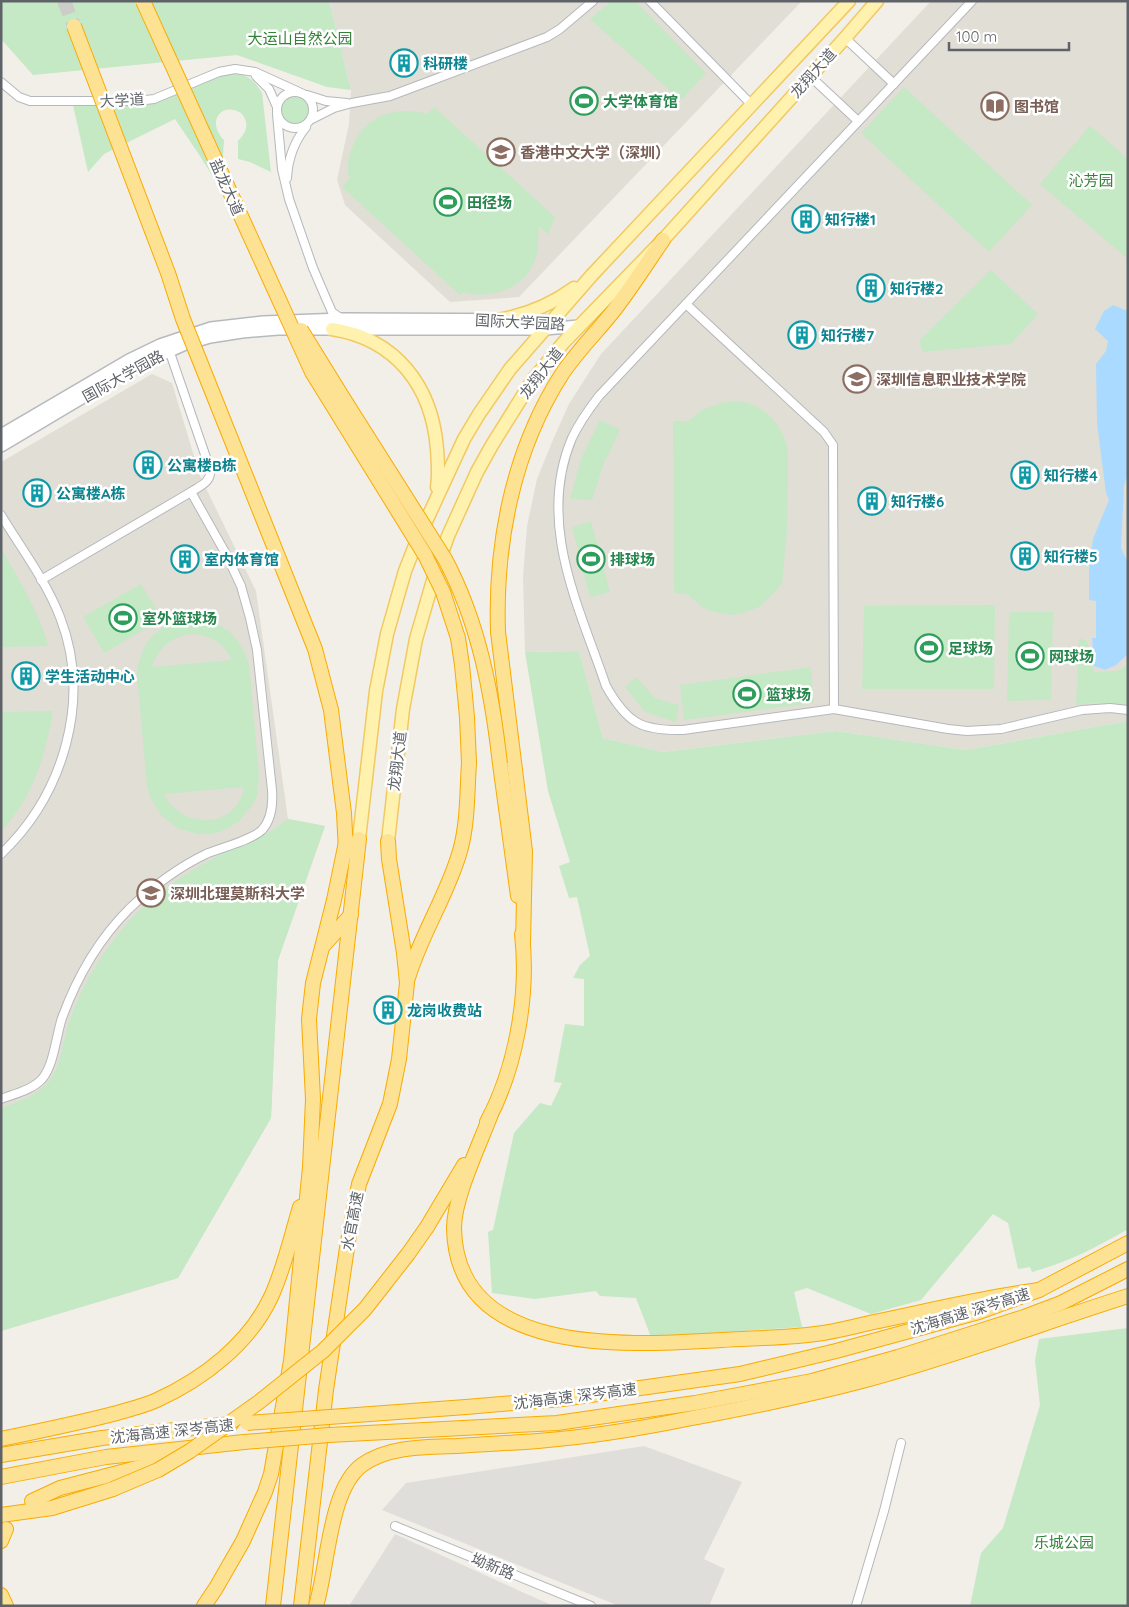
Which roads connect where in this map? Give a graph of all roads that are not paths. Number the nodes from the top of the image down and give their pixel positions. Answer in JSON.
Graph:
{"nodes":[{"id":1,"x":143,"y":1,"type":"edge"},
{"id":2,"x":593,"y":1,"type":"edge"},
{"id":3,"x":650,"y":1,"type":"edge"},
{"id":4,"x":849,"y":1,"type":"edge"},
{"id":5,"x":877,"y":1,"type":"edge"},
{"id":6,"x":972,"y":1,"type":"edge"},
{"id":7,"x":74,"y":26,"type":"tunnel mouth"},
{"id":8,"x":845,"y":38,"type":"junction"},
{"id":9,"x":243,"y":69,"type":"junction"},
{"id":10,"x":810,"y":76,"type":"junction"},
{"id":11,"x":1,"y":82,"type":"edge"},
{"id":12,"x":894,"y":84,"type":"junction"},
{"id":13,"x":302,"y":93,"type":"junction"},
{"id":14,"x":352,"y":103,"type":"junction"},
{"id":15,"x":751,"y":104,"type":"junction"},
{"id":16,"x":277,"y":111,"type":"junction"},
{"id":17,"x":310,"y":121,"type":"junction"},
{"id":18,"x":858,"y":121,"type":"junction"},
{"id":19,"x":287,"y":190,"type":"junction"},
{"id":20,"x":663,"y":240,"type":"junction"},
{"id":21,"x":262,"y":264,"type":"junction"},
{"id":22,"x":592,"y":275,"type":"junction"},
{"id":23,"x":686,"y":304,"type":"junction"},
{"id":24,"x":342,"y":319,"type":"junction"},
{"id":25,"x":498,"y":320,"type":"junction"},
{"id":26,"x":549,"y":325,"type":"junction"},
{"id":27,"x":579,"y":326,"type":"junction"},
{"id":28,"x":332,"y":329,"type":"junction"},
{"id":29,"x":168,"y":346,"type":"junction"},
{"id":30,"x":1,"y":435,"type":"edge"},
{"id":31,"x":1,"y":446,"type":"edge"},
{"id":32,"x":191,"y":492,"type":"junction"},
{"id":33,"x":434,"y":505,"type":"junction"},
{"id":34,"x":1,"y":515,"type":"edge"},
{"id":35,"x":41,"y":580,"type":"junction"},
{"id":36,"x":834,"y":709,"type":"junction"},
{"id":37,"x":1128,"y":710,"type":"edge"},
{"id":38,"x":352,"y":840,"type":"junction"},
{"id":39,"x":388,"y":841,"type":"joint"},
{"id":40,"x":1,"y":854,"type":"edge"},
{"id":41,"x":351,"y":912,"type":"junction"},
{"id":42,"x":523,"y":944,"type":"junction"},
{"id":43,"x":320,"y":948,"type":"junction"},
{"id":44,"x":406,"y":983,"type":"junction"},
{"id":45,"x":1,"y":1099,"type":"edge"},
{"id":46,"x":491,"y":1114,"type":"junction"},
{"id":47,"x":310,"y":1167,"type":"junction"},
{"id":48,"x":1128,"y":1243,"type":"edge"},
{"id":49,"x":1128,"y":1269,"type":"edge"},
{"id":50,"x":1039,"y":1290,"type":"junction"},
{"id":51,"x":1128,"y":1296,"type":"edge"},
{"id":52,"x":1,"y":1439,"type":"edge"},
{"id":53,"x":240,"y":1442,"type":"junction"},
{"id":54,"x":900,"y":1442,"type":"dead end"},
{"id":55,"x":1,"y":1455,"type":"edge"},
{"id":56,"x":1,"y":1477,"type":"edge"},
{"id":57,"x":32,"y":1501,"type":"dead end"},
{"id":58,"x":1,"y":1515,"type":"edge"},
{"id":59,"x":395,"y":1526,"type":"dead end"},
{"id":60,"x":1,"y":1595,"type":"edge"},
{"id":61,"x":6,"y":1606,"type":"edge"},
{"id":62,"x":204,"y":1606,"type":"edge"},
{"id":63,"x":273,"y":1606,"type":"edge"},
{"id":64,"x":301,"y":1606,"type":"edge"},
{"id":65,"x":316,"y":1606,"type":"edge"},
{"id":66,"x":590,"y":1606,"type":"edge"},
{"id":67,"x":856,"y":1606,"type":"edge"}],
"edges":[{"from":1,"to":21,"type":"highway","name":"盐龙大道","bridge":true},
{"from":2,"to":14,"type":"street"},
{"from":3,"to":15,"type":"street"},
{"from":4,"to":15,"type":"main road","name":"龙翔大道"},
{"from":5,"to":8,"type":"main road","name":"龙翔大道"},
{"from":6,"to":12,"type":"street"},
{"from":7,"to":38,"type":"highway","bridge":true},
{"from":8,"to":10,"type":"main road","name":"龙翔大道"},
{"from":8,"to":12,"type":"street"},
{"from":9,"to":11,"type":"street","name":"大学道"},
{"from":9,"to":13,"type":"street","name":"大学道"},
{"from":9,"to":16,"type":"street"},
{"from":10,"to":18,"type":"street"},
{"from":10,"to":20,"type":"main road","name":"龙翔大道"},
{"from":12,"to":18,"type":"street"},
{"from":13,"to":14,"type":"street","name":"大学道"},
{"from":13,"to":16,"type":"street"},
{"from":13,"to":17,"type":"street"},
{"from":14,"to":17,"type":"street"},
{"from":15,"to":22,"type":"main road","name":"龙翔大道"},
{"from":16,"to":17,"type":"street"},
{"from":16,"to":19,"type":"street"},
{"from":17,"to":19,"type":"street"},
{"from":18,"to":23,"type":"street"},
{"from":19,"to":24,"type":"street"},
{"from":20,"to":27,"type":"main road","name":"龙翔大道"},
{"from":20,"to":42,"type":"highway"},
{"from":21,"to":42,"type":"highway","bridge":true},
{"from":21,"to":44,"type":"highway","name":"盐龙大道","bridge":true},
{"from":22,"to":25,"type":"main road"},
{"from":22,"to":26,"type":"main road","name":"龙翔大道"},
{"from":23,"to":36,"type":"street"},
{"from":23,"to":36,"type":"street"},
{"from":24,"to":25,"type":"street","name":"国际大学园路"},
{"from":24,"to":29,"type":"street","name":"国际大学园路"},
{"from":25,"to":26,"type":"street","name":"国际大学园路"},
{"from":26,"to":27,"type":"street","name":"国际大学园路"},
{"from":26,"to":28,"type":"street","name":"国际大学园路"},
{"from":26,"to":33,"type":"main road","name":"龙翔大道"},
{"from":27,"to":39,"type":"main road","name":"龙翔大道"},
{"from":28,"to":29,"type":"street","name":"国际大学园路"},
{"from":28,"to":33,"type":"main road"},
{"from":29,"to":30,"type":"street","name":"国际大学园路"},
{"from":29,"to":31,"type":"street","name":"国际大学园路"},
{"from":29,"to":32,"type":"street"},
{"from":32,"to":35,"type":"street"},
{"from":32,"to":45,"type":"street"},
{"from":33,"to":38,"type":"main road","name":"龙翔大道"},
{"from":34,"to":35,"type":"street"},
{"from":35,"to":40,"type":"street"},
{"from":36,"to":37,"type":"street"},
{"from":38,"to":41,"type":"highway"},
{"from":38,"to":43,"type":"highway"},
{"from":39,"to":44,"type":"highway","name":"水官高速"},
{"from":41,"to":43,"type":"highway"},
{"from":41,"to":63,"type":"highway"},
{"from":42,"to":46,"type":"highway"},
{"from":43,"to":47,"type":"highway"},
{"from":44,"to":64,"type":"highway","name":"水官高速"},
{"from":46,"to":50,"type":"highway"},
{"from":46,"to":58,"type":"highway","bridge":true},
{"from":47,"to":52,"type":"highway"},
{"from":47,"to":62,"type":"highway"},
{"from":48,"to":50,"type":"highway","name":"沈海高速 深岑高速"},
{"from":49,"to":53,"type":"highway","name":"沈海高速 深岑高速","bridge":true},
{"from":50,"to":55,"type":"highway","name":"沈海高速 深岑高速","bridge":true},
{"from":51,"to":65,"type":"highway"},
{"from":53,"to":56,"type":"highway","name":"沈海高速 深岑高速"},
{"from":53,"to":57,"type":"highway"},
{"from":54,"to":67,"type":"street"},
{"from":59,"to":66,"type":"street","name":"坳新路"},
{"from":60,"to":61,"type":"highway"}]}
